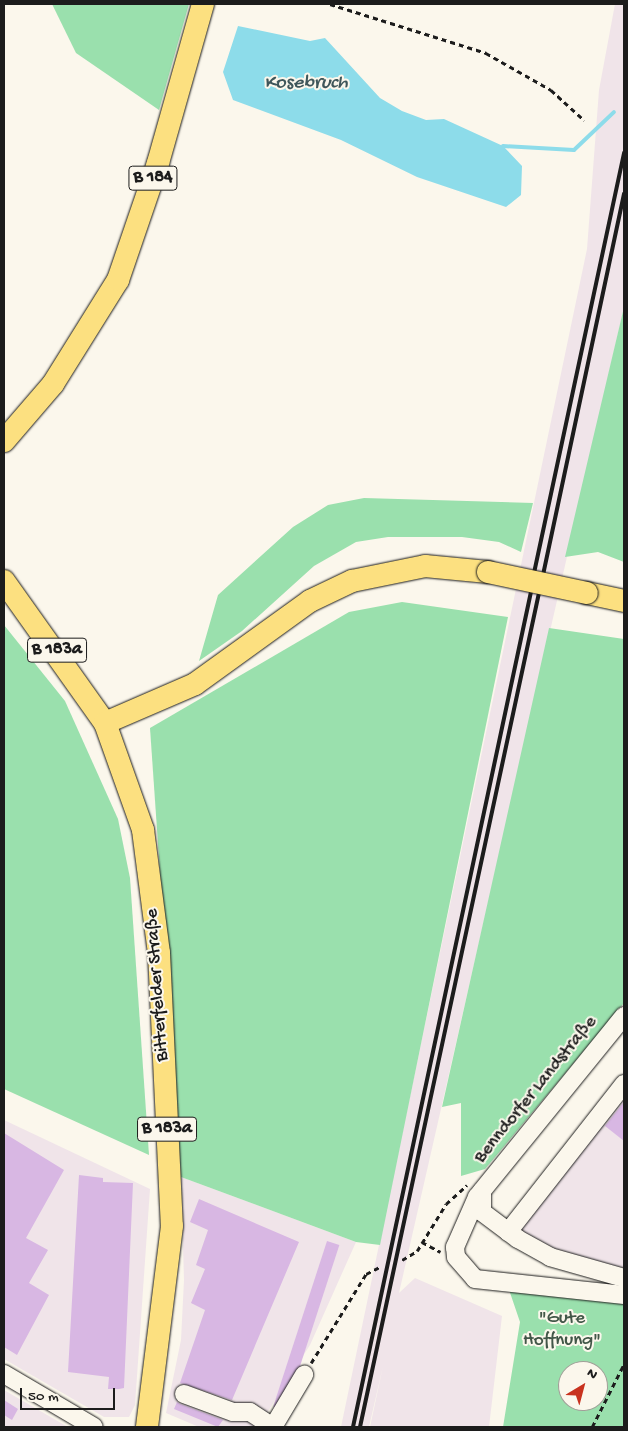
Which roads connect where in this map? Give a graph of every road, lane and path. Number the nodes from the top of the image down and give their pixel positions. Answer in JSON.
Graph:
{"nodes":[{"id":1,"x":203,"y":4,"type":"edge"},
{"id":2,"x":330,"y":4,"type":"edge"},
{"id":3,"x":584,"y":120,"type":"dead end"},
{"id":4,"x":4,"y":441,"type":"edge"},
{"id":5,"x":4,"y":581,"type":"edge"},
{"id":6,"x":624,"y":601,"type":"edge"},
{"id":7,"x":105,"y":723,"type":"junction"},
{"id":8,"x":624,"y":1016,"type":"edge"},
{"id":9,"x":624,"y":1084,"type":"edge"},
{"id":10,"x":487,"y":1185,"type":"junction"},
{"id":11,"x":508,"y":1232,"type":"junction"},
{"id":12,"x":422,"y":1242,"type":"junction"},
{"id":13,"x":442,"y":1253,"type":"dead end"},
{"id":14,"x":402,"y":1260,"type":"dead end"},
{"id":15,"x":380,"y":1267,"type":"dead end"},
{"id":16,"x":624,"y":1278,"type":"edge"},
{"id":17,"x":624,"y":1294,"type":"edge"},
{"id":18,"x":624,"y":1364,"type":"edge"},
{"id":19,"x":4,"y":1374,"type":"edge"},
{"id":20,"x":304,"y":1375,"type":"joint"},
{"id":21,"x":184,"y":1394,"type":"dead end"},
{"id":22,"x":94,"y":1427,"type":"edge"},
{"id":23,"x":146,"y":1427,"type":"edge"},
{"id":24,"x":273,"y":1427,"type":"edge"},
{"id":25,"x":592,"y":1427,"type":"edge"}],
"edges":[{"from":1,"to":4,"type":"main road","number":"B 184"},
{"from":2,"to":3,"type":"path"},
{"from":5,"to":7,"type":"main road","name":"Bitterfelder Straße","number":"B 183a"},
{"from":6,"to":7,"type":"main road","bridge":true},
{"from":7,"to":23,"type":"main road","name":"Bitterfelder Straße","number":"B 183a"},
{"from":8,"to":10,"type":"street","name":"Benndorfer Landstraße"},
{"from":9,"to":11,"type":"street"},
{"from":10,"to":11,"type":"street","name":"Benndorfer Landstraße"},
{"from":10,"to":12,"type":"path"},
{"from":10,"to":17,"type":"street","name":"Benndorfer Landstraße"},
{"from":11,"to":16,"type":"street","name":"Benndorfer Landstraße"},
{"from":12,"to":13,"type":"path"},
{"from":12,"to":14,"type":"path"},
{"from":15,"to":20,"type":"path"},
{"from":18,"to":25,"type":"path"},
{"from":19,"to":22,"type":"street"},
{"from":20,"to":24,"type":"street"},
{"from":21,"to":24,"type":"street"}]}
